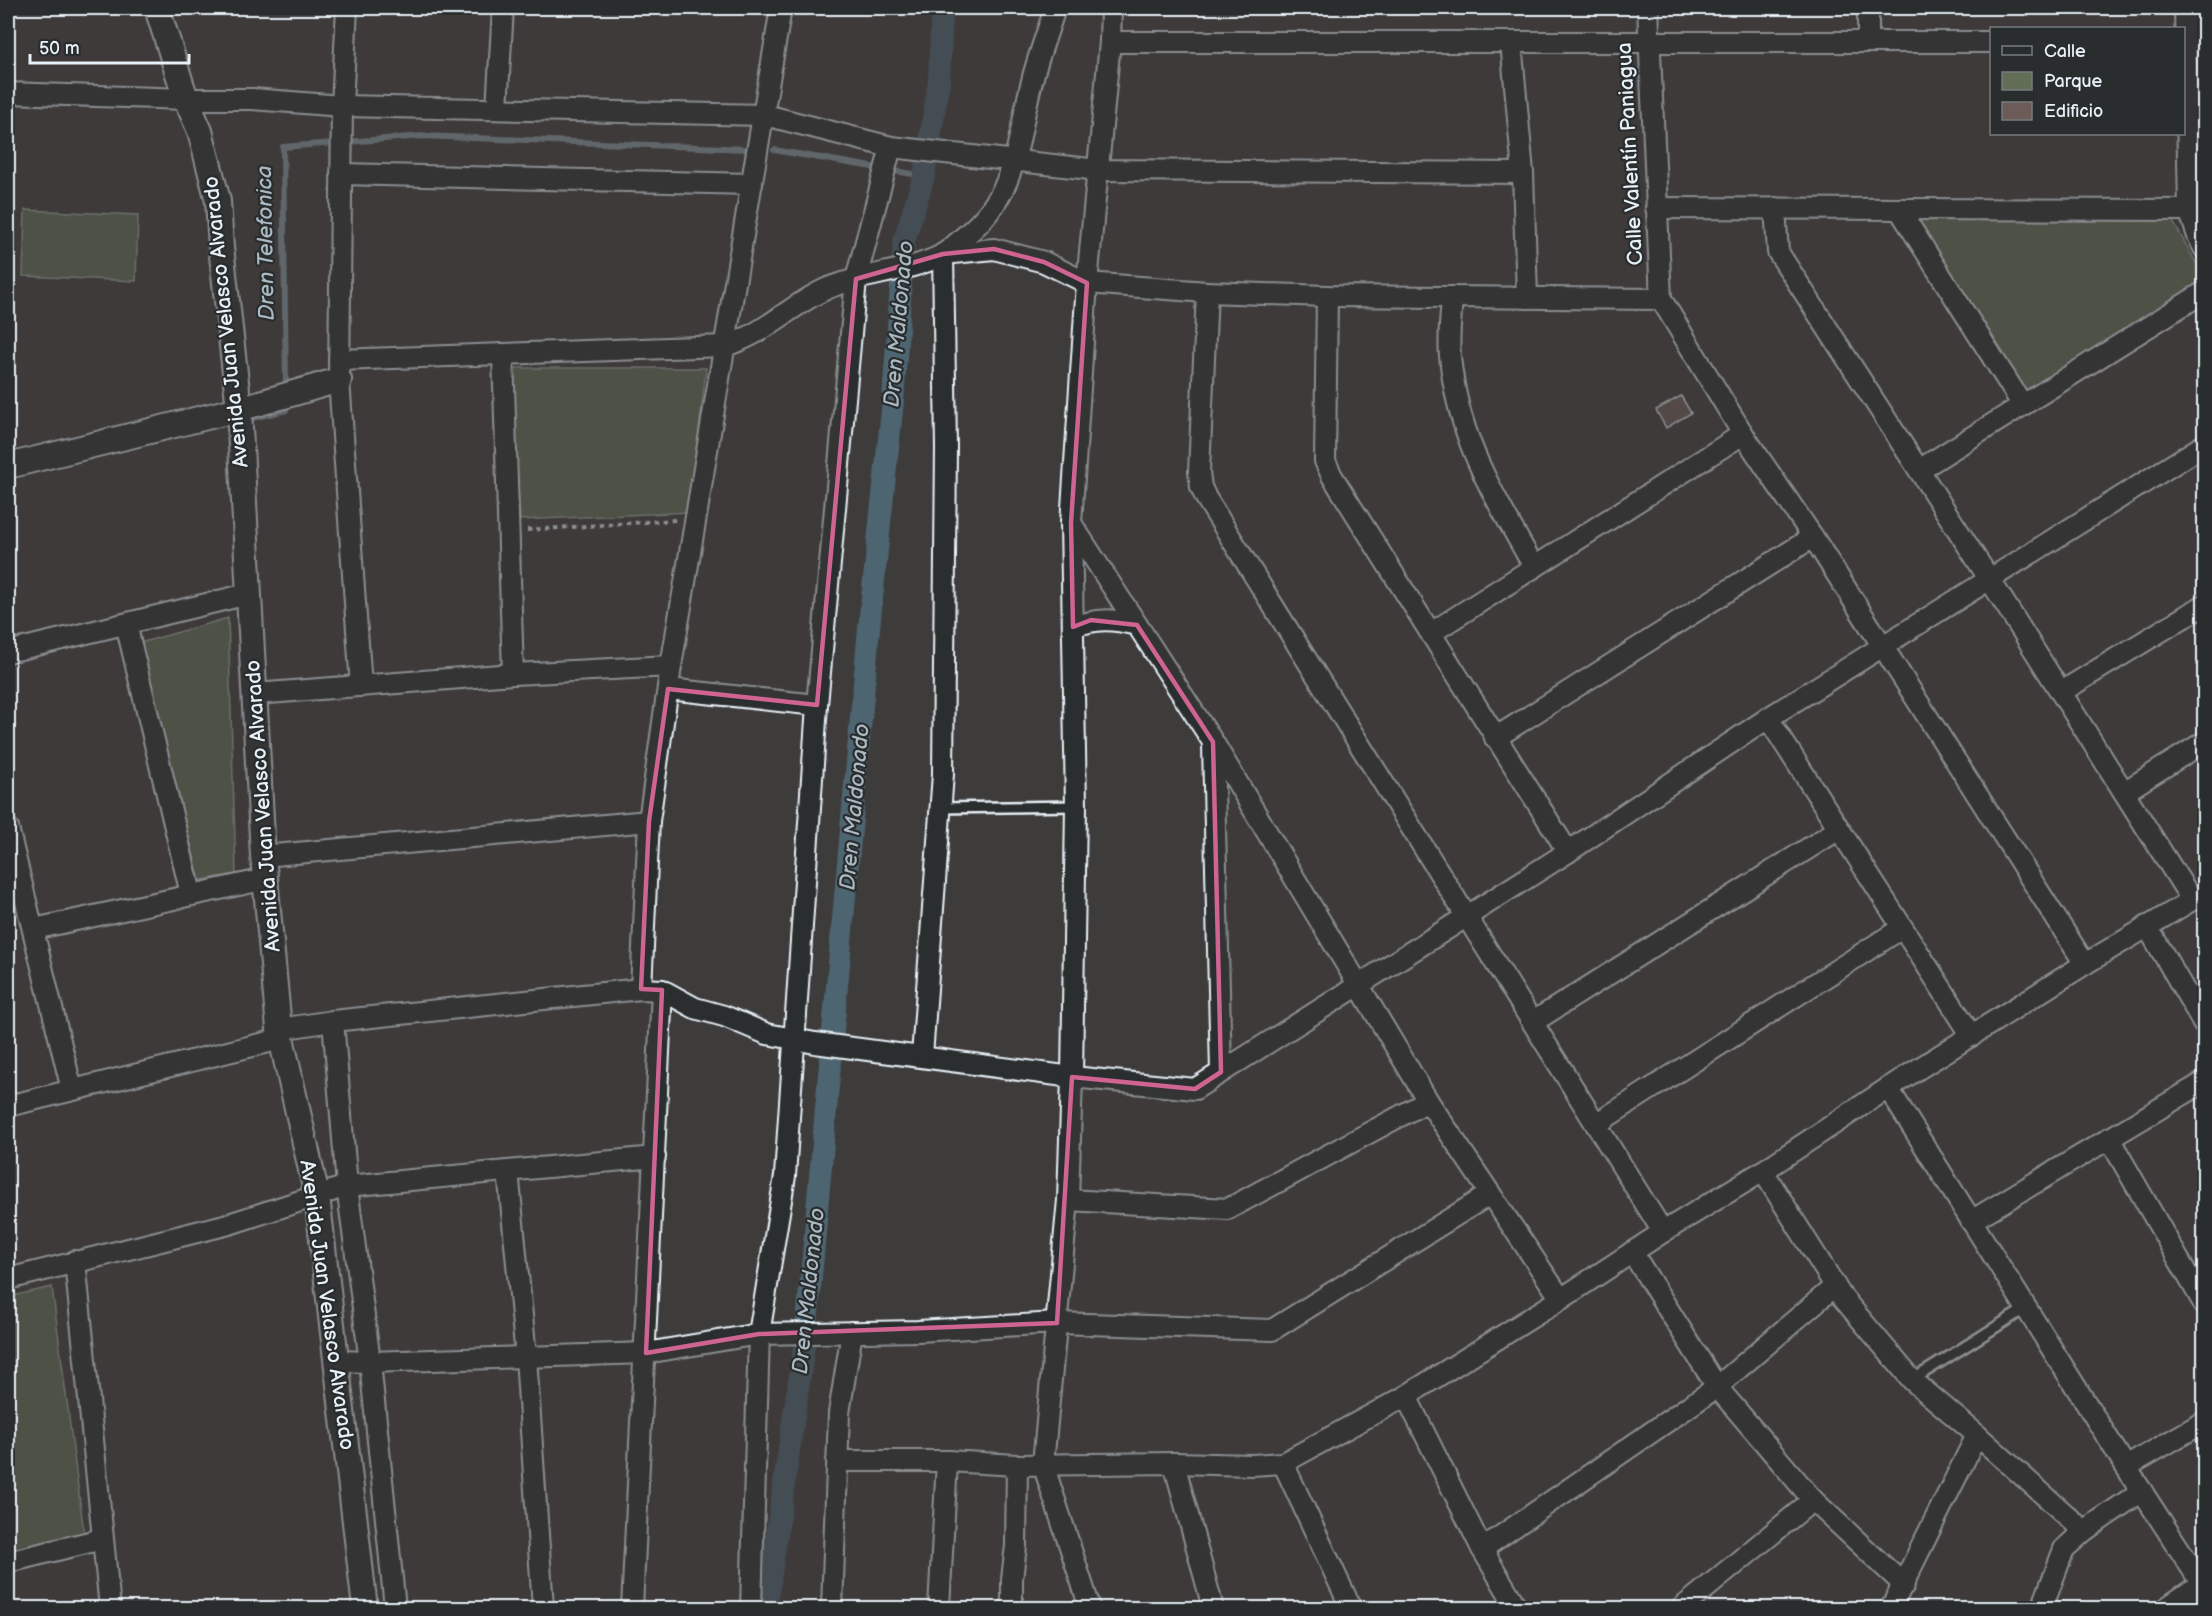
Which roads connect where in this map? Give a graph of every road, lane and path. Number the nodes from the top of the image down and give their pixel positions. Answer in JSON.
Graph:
{"nodes":[{"id":1,"x":157,"y":8,"type":"edge"},
{"id":2,"x":347,"y":8,"type":"edge"},
{"id":3,"x":503,"y":8,"type":"edge"},
{"id":4,"x":782,"y":8,"type":"edge"},
{"id":5,"x":1055,"y":8,"type":"edge"},
{"id":6,"x":1111,"y":8,"type":"edge"},
{"id":7,"x":1648,"y":8,"type":"edge"},
{"id":8,"x":1868,"y":8,"type":"edge"},
{"id":9,"x":2185,"y":8,"type":"edge"},
{"id":10,"x":1110,"y":42,"type":"junction"},
{"id":11,"x":1511,"y":42,"type":"junction"},
{"id":12,"x":1648,"y":42,"type":"junction"},
{"id":13,"x":1868,"y":42,"type":"junction"},
{"id":14,"x":1990,"y":42,"type":"edge"},
{"id":15,"x":2191,"y":42,"type":"edge"},
{"id":16,"x":8,"y":93,"type":"edge"},
{"id":17,"x":186,"y":99,"type":"junction"},
{"id":18,"x":342,"y":106,"type":"junction"},
{"id":19,"x":497,"y":108,"type":"junction"},
{"id":20,"x":765,"y":115,"type":"junction"},
{"id":21,"x":891,"y":147,"type":"junction"},
{"id":22,"x":1015,"y":162,"type":"junction"},
{"id":23,"x":1099,"y":170,"type":"junction"},
{"id":24,"x":1523,"y":173,"type":"junction"},
{"id":25,"x":341,"y":174,"type":"junction"},
{"id":26,"x":752,"y":184,"type":"junction"},
{"id":27,"x":1656,"y":208,"type":"junction"},
{"id":28,"x":1775,"y":208,"type":"junction"},
{"id":29,"x":1899,"y":208,"type":"junction"},
{"id":30,"x":2189,"y":210,"type":"junction"},
{"id":31,"x":2205,"y":248,"type":"edge"},
{"id":32,"x":943,"y":254,"type":"junction"},
{"id":33,"x":856,"y":279,"type":"junction"},
{"id":34,"x":1087,"y":283,"type":"junction"},
{"id":35,"x":1207,"y":292,"type":"junction"},
{"id":36,"x":2205,"y":292,"type":"edge"},
{"id":37,"x":1327,"y":296,"type":"junction"},
{"id":38,"x":1452,"y":297,"type":"junction"},
{"id":39,"x":1527,"y":298,"type":"junction"},
{"id":40,"x":1660,"y":299,"type":"junction"},
{"id":41,"x":724,"y":346,"type":"junction"},
{"id":42,"x":503,"y":354,"type":"junction"},
{"id":43,"x":339,"y":370,"type":"junction"},
{"id":44,"x":2022,"y":405,"type":"junction"},
{"id":45,"x":238,"y":409,"type":"junction"},
{"id":46,"x":1743,"y":434,"type":"junction"},
{"id":47,"x":2205,"y":445,"type":"edge"},
{"id":48,"x":8,"y":466,"type":"edge"},
{"id":49,"x":1919,"y":470,"type":"junction"},
{"id":50,"x":695,"y":518,"type":"junction"},
{"id":51,"x":1071,"y":523,"type":"junction"},
{"id":52,"x":509,"y":532,"type":"junction"},
{"id":53,"x":1814,"y":537,"type":"junction"},
{"id":54,"x":1534,"y":567,"type":"junction"},
{"id":55,"x":1990,"y":580,"type":"junction"},
{"id":56,"x":248,"y":594,"type":"junction"},
{"id":57,"x":2205,"y":604,"type":"edge"},
{"id":58,"x":126,"y":624,"type":"junction"},
{"id":59,"x":1137,"y":625,"type":"junction"},
{"id":60,"x":1073,"y":627,"type":"junction"},
{"id":61,"x":1431,"y":633,"type":"junction"},
{"id":62,"x":1883,"y":648,"type":"junction"},
{"id":63,"x":8,"y":652,"type":"edge"},
{"id":64,"x":671,"y":666,"type":"junction"},
{"id":65,"x":513,"y":674,"type":"junction"},
{"id":66,"x":361,"y":686,"type":"junction"},
{"id":67,"x":668,"y":689,"type":"junction"},
{"id":68,"x":2061,"y":692,"type":"junction"},
{"id":69,"x":255,"y":694,"type":"junction"},
{"id":70,"x":817,"y":705,"type":"junction"},
{"id":71,"x":1768,"y":718,"type":"junction"},
{"id":72,"x":1495,"y":738,"type":"junction"},
{"id":73,"x":1213,"y":742,"type":"junction"},
{"id":74,"x":2205,"y":742,"type":"edge"},
{"id":75,"x":2124,"y":792,"type":"junction"},
{"id":76,"x":1077,"y":806,"type":"junction"},
{"id":77,"x":940,"y":808,"type":"junction"},
{"id":78,"x":649,"y":821,"type":"junction"},
{"id":79,"x":8,"y":828,"type":"edge"},
{"id":80,"x":1839,"y":829,"type":"junction"},
{"id":81,"x":1568,"y":852,"type":"junction"},
{"id":82,"x":265,"y":867,"type":"junction"},
{"id":83,"x":191,"y":894,"type":"junction"},
{"id":84,"x":2198,"y":897,"type":"edge"},
{"id":85,"x":1467,"y":916,"type":"junction"},
{"id":86,"x":2147,"y":926,"type":"junction"},
{"id":87,"x":1902,"y":928,"type":"junction"},
{"id":88,"x":34,"y":929,"type":"junction"},
{"id":89,"x":2085,"y":964,"type":"junction"},
{"id":90,"x":1359,"y":985,"type":"junction"},
{"id":91,"x":641,"y":989,"type":"junction"},
{"id":92,"x":662,"y":990,"type":"junction"},
{"id":93,"x":333,"y":1021,"type":"junction"},
{"id":94,"x":1533,"y":1022,"type":"junction"},
{"id":95,"x":2205,"y":1024,"type":"edge"},
{"id":96,"x":280,"y":1034,"type":"junction"},
{"id":97,"x":1972,"y":1036,"type":"junction"},
{"id":98,"x":805,"y":1041,"type":"junction"},
{"id":99,"x":922,"y":1056,"type":"junction"},
{"id":100,"x":1221,"y":1072,"type":"junction"},
{"id":101,"x":1072,"y":1077,"type":"junction"},
{"id":102,"x":2205,"y":1082,"type":"edge"},
{"id":103,"x":1888,"y":1088,"type":"junction"},
{"id":104,"x":72,"y":1090,"type":"junction"},
{"id":105,"x":1428,"y":1101,"type":"junction"},
{"id":106,"x":8,"y":1106,"type":"edge"},
{"id":107,"x":1596,"y":1124,"type":"junction"},
{"id":108,"x":2109,"y":1138,"type":"junction"},
{"id":109,"x":655,"y":1157,"type":"junction"},
{"id":110,"x":1763,"y":1171,"type":"junction"},
{"id":111,"x":508,"y":1172,"type":"junction"},
{"id":112,"x":347,"y":1186,"type":"junction"},
{"id":113,"x":1490,"y":1194,"type":"junction"},
{"id":114,"x":317,"y":1196,"type":"junction"},
{"id":115,"x":1068,"y":1200,"type":"junction"},
{"id":116,"x":1971,"y":1221,"type":"junction"},
{"id":117,"x":1663,"y":1232,"type":"junction"},
{"id":118,"x":1632,"y":1252,"type":"junction"},
{"id":119,"x":75,"y":1261,"type":"junction"},
{"id":120,"x":8,"y":1279,"type":"edge"},
{"id":121,"x":1835,"y":1286,"type":"junction"},
{"id":122,"x":1561,"y":1299,"type":"junction"},
{"id":123,"x":2205,"y":1304,"type":"edge"},
{"id":124,"x":2025,"y":1308,"type":"junction"},
{"id":125,"x":1057,"y":1323,"type":"junction"},
{"id":126,"x":852,"y":1332,"type":"junction"},
{"id":127,"x":759,"y":1334,"type":"junction"},
{"id":128,"x":646,"y":1353,"type":"junction"},
{"id":129,"x":526,"y":1357,"type":"junction"},
{"id":130,"x":337,"y":1361,"type":"junction"},
{"id":131,"x":370,"y":1362,"type":"junction"},
{"id":132,"x":1912,"y":1380,"type":"junction"},
{"id":133,"x":1717,"y":1387,"type":"junction"},
{"id":134,"x":1406,"y":1396,"type":"junction"},
{"id":135,"x":2205,"y":1422,"type":"edge"},
{"id":136,"x":1977,"y":1435,"type":"junction"},
{"id":137,"x":837,"y":1461,"type":"junction"},
{"id":138,"x":947,"y":1461,"type":"junction"},
{"id":139,"x":1174,"y":1463,"type":"junction"},
{"id":140,"x":1283,"y":1463,"type":"junction"},
{"id":141,"x":1043,"y":1464,"type":"junction"},
{"id":142,"x":1017,"y":1465,"type":"junction"},
{"id":143,"x":2126,"y":1467,"type":"junction"},
{"id":144,"x":2142,"y":1491,"type":"junction"},
{"id":145,"x":1813,"y":1500,"type":"junction"},
{"id":146,"x":2084,"y":1531,"type":"junction"},
{"id":147,"x":102,"y":1539,"type":"junction"},
{"id":148,"x":1482,"y":1548,"type":"junction"},
{"id":149,"x":8,"y":1562,"type":"edge"},
{"id":150,"x":2203,"y":1583,"type":"edge"},
{"id":151,"x":1904,"y":1585,"type":"junction"},
{"id":152,"x":110,"y":1608,"type":"edge"},
{"id":153,"x":365,"y":1608,"type":"edge"},
{"id":154,"x":395,"y":1608,"type":"edge"},
{"id":155,"x":543,"y":1608,"type":"edge"},
{"id":156,"x":632,"y":1608,"type":"edge"},
{"id":157,"x":751,"y":1608,"type":"edge"},
{"id":158,"x":832,"y":1608,"type":"edge"},
{"id":159,"x":939,"y":1608,"type":"edge"},
{"id":160,"x":1012,"y":1608,"type":"edge"},
{"id":161,"x":1090,"y":1608,"type":"edge"},
{"id":162,"x":1213,"y":1608,"type":"edge"},
{"id":163,"x":1351,"y":1608,"type":"edge"},
{"id":164,"x":1517,"y":1608,"type":"edge"},
{"id":165,"x":1682,"y":1608,"type":"edge"},
{"id":166,"x":1891,"y":1608,"type":"edge"},
{"id":167,"x":2042,"y":1608,"type":"edge"},
{"id":168,"x":2166,"y":1608,"type":"edge"}],
"edges":[{"from":1,"to":17,"type":"street","name":"Avenida Juan Velasco Alvarado"},
{"from":2,"to":18,"type":"street"},
{"from":3,"to":19,"type":"street"},
{"from":4,"to":20,"type":"street"},
{"from":5,"to":22,"type":"street"},
{"from":6,"to":10,"type":"street"},
{"from":7,"to":12,"type":"street","name":"Calle Valentín Paniagua"},
{"from":8,"to":13,"type":"street"},
{"from":9,"to":15,"type":"street"},
{"from":10,"to":11,"type":"street"},
{"from":10,"to":23,"type":"street"},
{"from":11,"to":12,"type":"street"},
{"from":11,"to":24,"type":"street"},
{"from":12,"to":13,"type":"street"},
{"from":12,"to":27,"type":"street","name":"Calle Valentín Paniagua"},
{"from":13,"to":14,"type":"street"},
{"from":15,"to":30,"type":"street"},
{"from":16,"to":17,"type":"street"},
{"from":17,"to":18,"type":"street"},
{"from":17,"to":45,"type":"street","name":"Avenida Juan Velasco Alvarado"},
{"from":18,"to":19,"type":"street"},
{"from":18,"to":25,"type":"street"},
{"from":19,"to":20,"type":"street"},
{"from":20,"to":21,"type":"street"},
{"from":20,"to":26,"type":"street"},
{"from":21,"to":22,"type":"street"},
{"from":21,"to":33,"type":"street"},
{"from":22,"to":23,"type":"street"},
{"from":22,"to":32,"type":"street"},
{"from":23,"to":24,"type":"street"},
{"from":23,"to":34,"type":"street"},
{"from":24,"to":39,"type":"street"},
{"from":25,"to":26,"type":"street"},
{"from":25,"to":43,"type":"street"},
{"from":26,"to":41,"type":"street"},
{"from":27,"to":28,"type":"street"},
{"from":27,"to":40,"type":"street","name":"Calle Valentín Paniagua"},
{"from":28,"to":29,"type":"street"},
{"from":28,"to":49,"type":"street"},
{"from":29,"to":30,"type":"street"},
{"from":29,"to":44,"type":"street"},
{"from":30,"to":31,"type":"street"},
{"from":32,"to":33,"type":"street"},
{"from":32,"to":34,"type":"street"},
{"from":32,"to":77,"type":"street"},
{"from":33,"to":41,"type":"street"},
{"from":33,"to":70,"type":"street"},
{"from":34,"to":35,"type":"street"},
{"from":34,"to":51,"type":"street"},
{"from":35,"to":37,"type":"street"},
{"from":35,"to":85,"type":"street"},
{"from":36,"to":44,"type":"street"},
{"from":37,"to":38,"type":"street"},
{"from":37,"to":61,"type":"street"},
{"from":38,"to":39,"type":"street"},
{"from":38,"to":54,"type":"street"},
{"from":39,"to":40,"type":"street"},
{"from":40,"to":46,"type":"street"},
{"from":41,"to":42,"type":"street"},
{"from":41,"to":50,"type":"street"},
{"from":42,"to":43,"type":"street"},
{"from":42,"to":52,"type":"street"},
{"from":43,"to":45,"type":"street"},
{"from":43,"to":66,"type":"street"},
{"from":44,"to":49,"type":"street"},
{"from":45,"to":48,"type":"street"},
{"from":45,"to":56,"type":"street","name":"Avenida Juan Velasco Alvarado"},
{"from":46,"to":53,"type":"street"},
{"from":46,"to":54,"type":"street"},
{"from":47,"to":55,"type":"street"},
{"from":49,"to":55,"type":"street"},
{"from":50,"to":52,"type":"path"},
{"from":50,"to":64,"type":"street"},
{"from":51,"to":59,"type":"street"},
{"from":51,"to":60,"type":"street"},
{"from":52,"to":65,"type":"street"},
{"from":53,"to":62,"type":"street"},
{"from":53,"to":72,"type":"street"},
{"from":54,"to":61,"type":"street"},
{"from":55,"to":62,"type":"street"},
{"from":55,"to":68,"type":"street"},
{"from":56,"to":58,"type":"street"},
{"from":56,"to":69,"type":"street","name":"Avenida Juan Velasco Alvarado"},
{"from":57,"to":68,"type":"street"},
{"from":58,"to":63,"type":"street"},
{"from":58,"to":83,"type":"street"},
{"from":59,"to":60,"type":"street"},
{"from":59,"to":73,"type":"street"},
{"from":60,"to":76,"type":"street"},
{"from":61,"to":72,"type":"street"},
{"from":62,"to":71,"type":"street"},
{"from":62,"to":89,"type":"street"},
{"from":64,"to":65,"type":"street"},
{"from":64,"to":67,"type":"street"},
{"from":65,"to":66,"type":"street"},
{"from":66,"to":69,"type":"street"},
{"from":67,"to":70,"type":"street"},
{"from":67,"to":78,"type":"street"},
{"from":68,"to":75,"type":"street"},
{"from":69,"to":82,"type":"street","name":"Avenida Juan Velasco Alvarado"},
{"from":70,"to":98,"type":"street"},
{"from":71,"to":80,"type":"street"},
{"from":71,"to":81,"type":"street"},
{"from":72,"to":81,"type":"street"},
{"from":73,"to":90,"type":"street"},
{"from":73,"to":100,"type":"street"},
{"from":74,"to":75,"type":"street"},
{"from":75,"to":84,"type":"street"},
{"from":76,"to":77,"type":"lane"},
{"from":76,"to":101,"type":"street"},
{"from":77,"to":99,"type":"street"},
{"from":78,"to":82,"type":"street"},
{"from":78,"to":91,"type":"street"},
{"from":79,"to":88,"type":"street"},
{"from":80,"to":87,"type":"street"},
{"from":80,"to":94,"type":"street"},
{"from":81,"to":85,"type":"street"},
{"from":82,"to":83,"type":"street"},
{"from":82,"to":96,"type":"street","name":"Avenida Juan Velasco Alvarado"},
{"from":83,"to":88,"type":"street"},
{"from":84,"to":86,"type":"street"},
{"from":85,"to":90,"type":"street"},
{"from":85,"to":94,"type":"street"},
{"from":86,"to":89,"type":"street"},
{"from":86,"to":95,"type":"street"},
{"from":87,"to":97,"type":"street"},
{"from":87,"to":107,"type":"street"},
{"from":88,"to":104,"type":"street"},
{"from":89,"to":97,"type":"street"},
{"from":90,"to":100,"type":"street"},
{"from":90,"to":105,"type":"street"},
{"from":91,"to":92,"type":"street"},
{"from":91,"to":93,"type":"street"},
{"from":92,"to":98,"type":"street"},
{"from":92,"to":109,"type":"street"},
{"from":93,"to":96,"type":"street"},
{"from":93,"to":112,"type":"street"},
{"from":94,"to":107,"type":"street"},
{"from":96,"to":104,"type":"street"},
{"from":96,"to":114,"type":"street","name":"Avenida Juan Velasco Alvarado"},
{"from":97,"to":103,"type":"street"},
{"from":98,"to":99,"type":"street"},
{"from":98,"to":127,"type":"street"},
{"from":99,"to":101,"type":"street"},
{"from":100,"to":101,"type":"street"},
{"from":101,"to":115,"type":"street"},
{"from":102,"to":108,"type":"street"},
{"from":103,"to":110,"type":"street"},
{"from":103,"to":116,"type":"street"},
{"from":104,"to":106,"type":"street"},
{"from":105,"to":113,"type":"street"},
{"from":105,"to":115,"type":"street"},
{"from":107,"to":117,"type":"street"},
{"from":108,"to":116,"type":"street"},
{"from":108,"to":123,"type":"street"},
{"from":109,"to":111,"type":"street"},
{"from":109,"to":128,"type":"street"},
{"from":110,"to":117,"type":"street"},
{"from":110,"to":121,"type":"street"},
{"from":111,"to":112,"type":"street"},
{"from":111,"to":129,"type":"street"},
{"from":112,"to":114,"type":"street"},
{"from":112,"to":131,"type":"street"},
{"from":113,"to":122,"type":"street"},
{"from":113,"to":125,"type":"street"},
{"from":114,"to":119,"type":"street"},
{"from":114,"to":130,"type":"street","name":"Avenida Juan Velasco Alvarado"},
{"from":115,"to":125,"type":"street"},
{"from":116,"to":124,"type":"street"},
{"from":117,"to":118,"type":"street"},
{"from":118,"to":122,"type":"street"},
{"from":118,"to":133,"type":"street"},
{"from":119,"to":120,"type":"street"},
{"from":119,"to":147,"type":"street"},
{"from":121,"to":132,"type":"street"},
{"from":121,"to":133,"type":"street"},
{"from":122,"to":134,"type":"street"},
{"from":124,"to":132,"type":"lane"},
{"from":124,"to":143,"type":"street"},
{"from":125,"to":126,"type":"street"},
{"from":125,"to":141,"type":"street"},
{"from":126,"to":127,"type":"street"},
{"from":126,"to":137,"type":"street"},
{"from":127,"to":128,"type":"street"},
{"from":127,"to":157,"type":"street"},
{"from":128,"to":129,"type":"street"},
{"from":128,"to":156,"type":"street"},
{"from":129,"to":131,"type":"street"},
{"from":129,"to":155,"type":"street"},
{"from":130,"to":131,"type":"street"},
{"from":130,"to":153,"type":"street","name":"Avenida Juan Velasco Alvarado"},
{"from":131,"to":154,"type":"street"},
{"from":132,"to":136,"type":"street"},
{"from":133,"to":145,"type":"street"},
{"from":133,"to":148,"type":"street"},
{"from":134,"to":140,"type":"street"},
{"from":134,"to":148,"type":"street"},
{"from":135,"to":143,"type":"street"},
{"from":136,"to":146,"type":"street"},
{"from":136,"to":151,"type":"street"},
{"from":137,"to":138,"type":"street"},
{"from":137,"to":158,"type":"street"},
{"from":138,"to":142,"type":"street"},
{"from":138,"to":159,"type":"street"},
{"from":139,"to":140,"type":"street"},
{"from":139,"to":141,"type":"street"},
{"from":139,"to":162,"type":"street"},
{"from":140,"to":163,"type":"street"},
{"from":141,"to":142,"type":"street"},
{"from":141,"to":161,"type":"street"},
{"from":142,"to":160,"type":"street"},
{"from":143,"to":144,"type":"street"},
{"from":144,"to":146,"type":"street"},
{"from":144,"to":150,"type":"street"},
{"from":145,"to":151,"type":"street"},
{"from":145,"to":165,"type":"street"},
{"from":146,"to":167,"type":"street"},
{"from":147,"to":149,"type":"street"},
{"from":147,"to":152,"type":"street"},
{"from":148,"to":164,"type":"street"},
{"from":150,"to":168,"type":"street"},
{"from":151,"to":166,"type":"street"}]}
